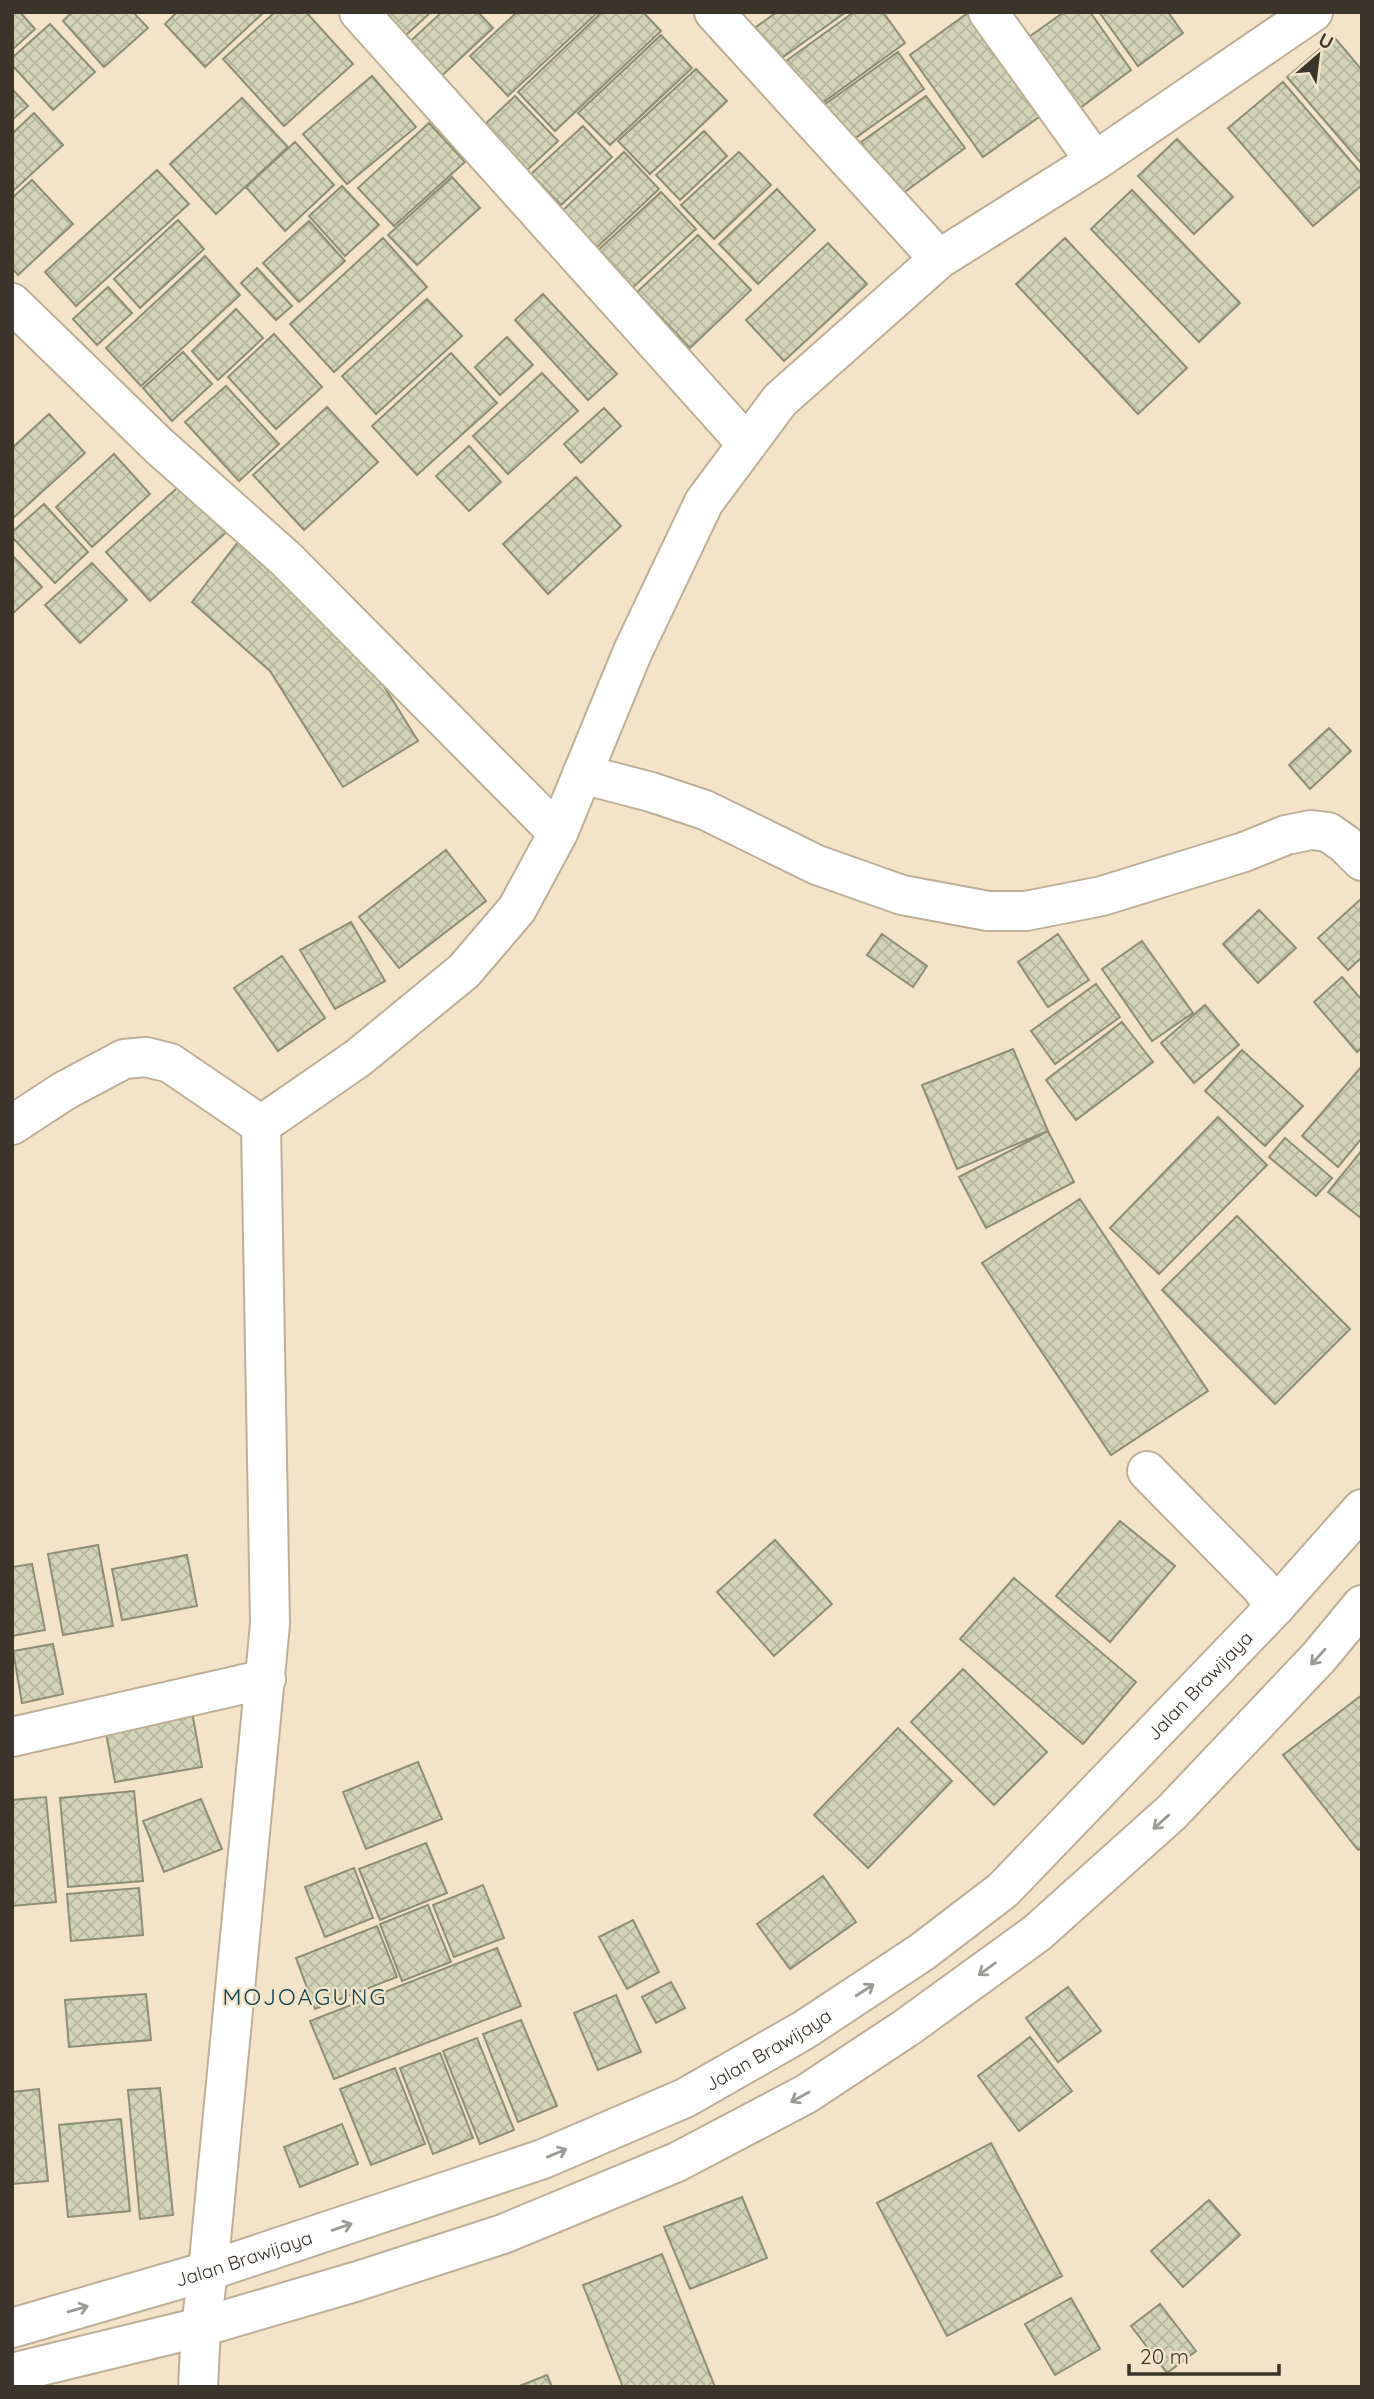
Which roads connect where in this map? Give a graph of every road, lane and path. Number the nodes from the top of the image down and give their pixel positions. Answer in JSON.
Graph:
{"nodes":[{"id":1,"x":359,"y":12,"type":"edge"},
{"id":2,"x":713,"y":12,"type":"edge"},
{"id":3,"x":988,"y":12,"type":"edge"},
{"id":4,"x":1313,"y":12,"type":"edge"},
{"id":5,"x":1094,"y":161,"type":"junction"},
{"id":6,"x":939,"y":259,"type":"junction"},
{"id":7,"x":12,"y":303,"type":"edge"},
{"id":8,"x":747,"y":444,"type":"junction"},
{"id":9,"x":582,"y":774,"type":"junction"},
{"id":10,"x":558,"y":833,"type":"junction"},
{"id":11,"x":1362,"y":862,"type":"edge"},
{"id":12,"x":12,"y":1125,"type":"edge"},
{"id":13,"x":261,"y":1125,"type":"junction"},
{"id":14,"x":1147,"y":1471,"type":"dead end"},
{"id":15,"x":1362,"y":1508,"type":"edge"},
{"id":16,"x":1362,"y":1605,"type":"edge"},
{"id":17,"x":1275,"y":1608,"type":"junction"},
{"id":18,"x":265,"y":1679,"type":"junction"},
{"id":19,"x":12,"y":1737,"type":"edge"},
{"id":20,"x":208,"y":2271,"type":"junction"},
{"id":21,"x":201,"y":2327,"type":"junction"},
{"id":22,"x":12,"y":2328,"type":"edge"},
{"id":23,"x":12,"y":2373,"type":"edge"},
{"id":24,"x":198,"y":2387,"type":"edge"}],
"edges":[{"from":1,"to":8,"type":"main road"},
{"from":2,"to":6,"type":"main road"},
{"from":3,"to":5,"type":"main road"},
{"from":4,"to":5,"type":"main road"},
{"from":5,"to":6,"type":"main road"},
{"from":6,"to":8,"type":"main road"},
{"from":7,"to":10,"type":"main road"},
{"from":8,"to":9,"type":"main road"},
{"from":9,"to":10,"type":"main road"},
{"from":9,"to":11,"type":"main road"},
{"from":10,"to":13,"type":"main road"},
{"from":12,"to":13,"type":"main road"},
{"from":13,"to":18,"type":"main road"},
{"from":14,"to":17,"type":"main road"},
{"from":15,"to":17,"type":"main road","name":"Jalan Brawijaya"},
{"from":16,"to":21,"type":"main road","one_way":true},
{"from":20,"to":17,"type":"main road","name":"Jalan Brawijaya","one_way":true},
{"from":18,"to":19,"type":"main road"},
{"from":18,"to":20,"type":"main road"},
{"from":20,"to":21,"type":"main road"},
{"from":22,"to":20,"type":"main road","name":"Jalan Brawijaya","one_way":true},
{"from":21,"to":23,"type":"main road"},
{"from":21,"to":24,"type":"main road"}]}
